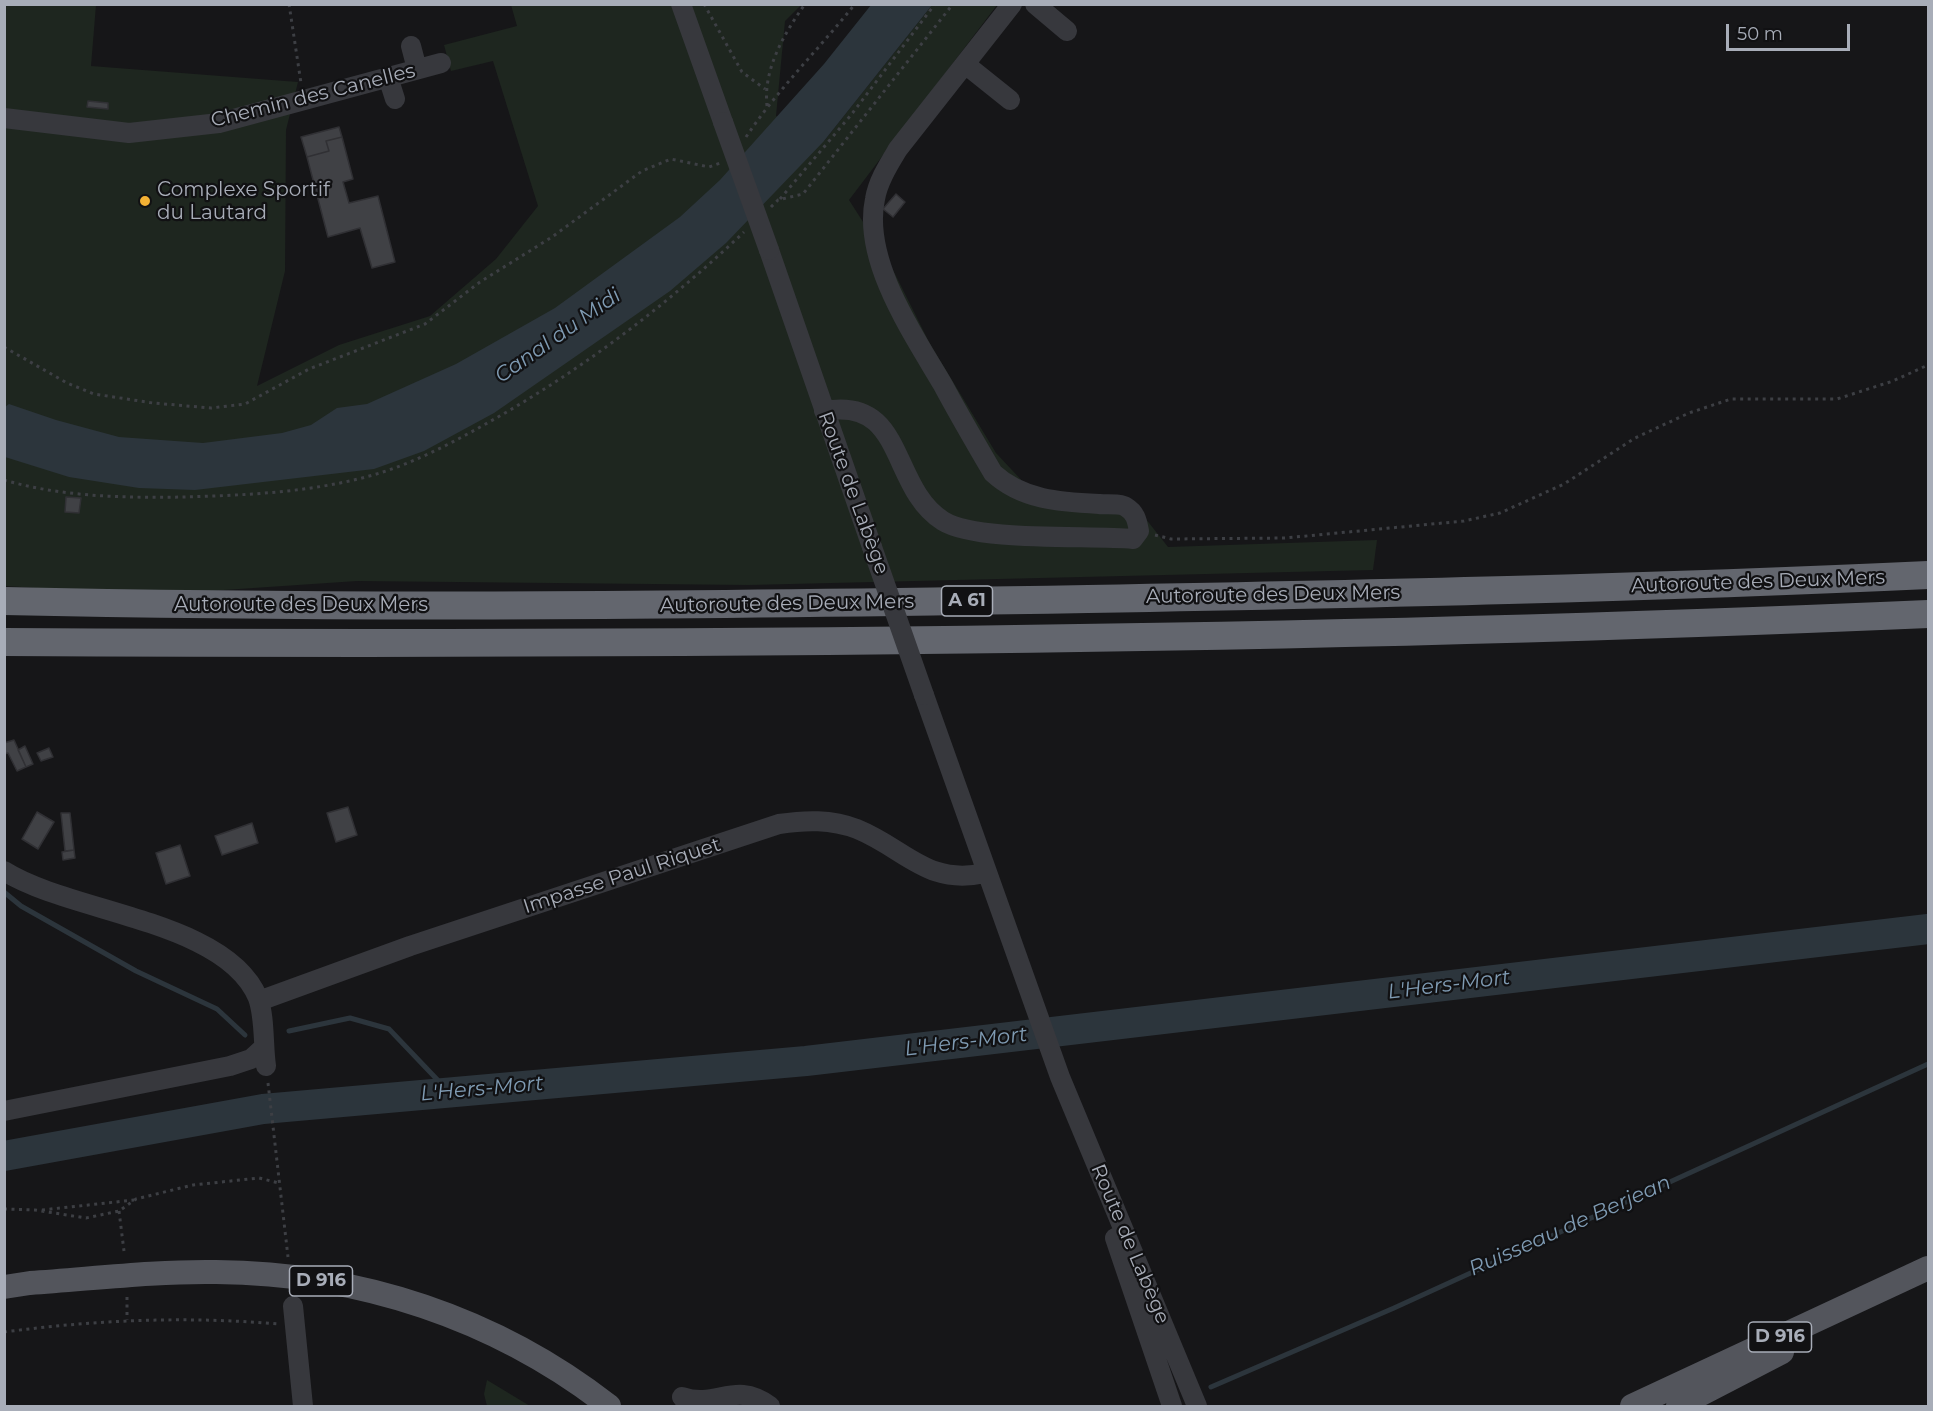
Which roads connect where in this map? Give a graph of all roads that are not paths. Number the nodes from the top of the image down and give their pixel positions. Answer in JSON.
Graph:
{"nodes":[{"id":1,"x":681,"y":4,"type":"edge"},
{"id":2,"x":1012,"y":4,"type":"edge"},
{"id":3,"x":1035,"y":4,"type":"edge"},
{"id":4,"x":1067,"y":31,"type":"dead end"},
{"id":5,"x":411,"y":46,"type":"dead end"},
{"id":6,"x":441,"y":63,"type":"dead end"},
{"id":7,"x":965,"y":64,"type":"junction"},
{"id":8,"x":417,"y":69,"type":"junction"},
{"id":9,"x":388,"y":77,"type":"junction"},
{"id":10,"x":395,"y":99,"type":"dead end"},
{"id":11,"x":1010,"y":100,"type":"dead end"},
{"id":12,"x":4,"y":118,"type":"edge"},
{"id":13,"x":824,"y":411,"type":"junction"},
{"id":14,"x":1929,"y":575,"type":"edge"},
{"id":15,"x":4,"y":601,"type":"edge"},
{"id":16,"x":1929,"y":614,"type":"edge"},
{"id":17,"x":4,"y":642,"type":"edge"},
{"id":18,"x":4,"y":871,"type":"edge"},
{"id":19,"x":985,"y":873,"type":"junction"},
{"id":20,"x":259,"y":1001,"type":"junction"},
{"id":21,"x":1061,"y":1080,"type":"junction"},
{"id":22,"x":4,"y":1111,"type":"edge"},
{"id":23,"x":1929,"y":1268,"type":"edge"},
{"id":24,"x":1929,"y":1273,"type":"edge"},
{"id":25,"x":4,"y":1287,"type":"edge"},
{"id":26,"x":293,"y":1306,"type":"dead end"},
{"id":27,"x":682,"y":1397,"type":"dead end"},
{"id":28,"x":303,"y":1407,"type":"edge"},
{"id":29,"x":609,"y":1407,"type":"edge"},
{"id":30,"x":770,"y":1407,"type":"edge"},
{"id":31,"x":1172,"y":1407,"type":"edge"},
{"id":32,"x":1197,"y":1407,"type":"edge"},
{"id":33,"x":1632,"y":1407,"type":"edge"},
{"id":34,"x":1678,"y":1407,"type":"edge"}],
"edges":[{"from":1,"to":13,"type":"street","name":"Route de Labège","bridge":true},
{"from":2,"to":7,"type":"street"},
{"from":3,"to":4,"type":"street"},
{"from":5,"to":8,"type":"street"},
{"from":6,"to":8,"type":"street","name":"Chemin des Canelles"},
{"from":7,"to":11,"type":"street"},
{"from":7,"to":13,"type":"street"},
{"from":8,"to":9,"type":"street","name":"Chemin des Canelles"},
{"from":9,"to":10,"type":"street"},
{"from":9,"to":12,"type":"street","name":"Chemin des Canelles"},
{"from":13,"to":19,"type":"street","name":"Route de Labège","bridge":true},
{"from":14,"to":15,"type":"highway","name":"Autoroute des Deux Mers","number":"A 61"},
{"from":16,"to":17,"type":"highway","name":"Autoroute des Deux Mers","number":"A 61"},
{"from":18,"to":20,"type":"street"},
{"from":19,"to":20,"type":"street","name":"Impasse Paul Riquet"},
{"from":19,"to":21,"type":"street","name":"Route de Labège"},
{"from":20,"to":22,"type":"street"},
{"from":21,"to":31,"type":"street","name":"Route de Labège"},
{"from":21,"to":32,"type":"street","name":"Route de Labège"},
{"from":23,"to":33,"type":"main road","number":"D 916"},
{"from":24,"to":34,"type":"main road","number":"D 916"},
{"from":25,"to":29,"type":"main road","number":"D 916"},
{"from":26,"to":28,"type":"street"},
{"from":27,"to":30,"type":"street"}]}
